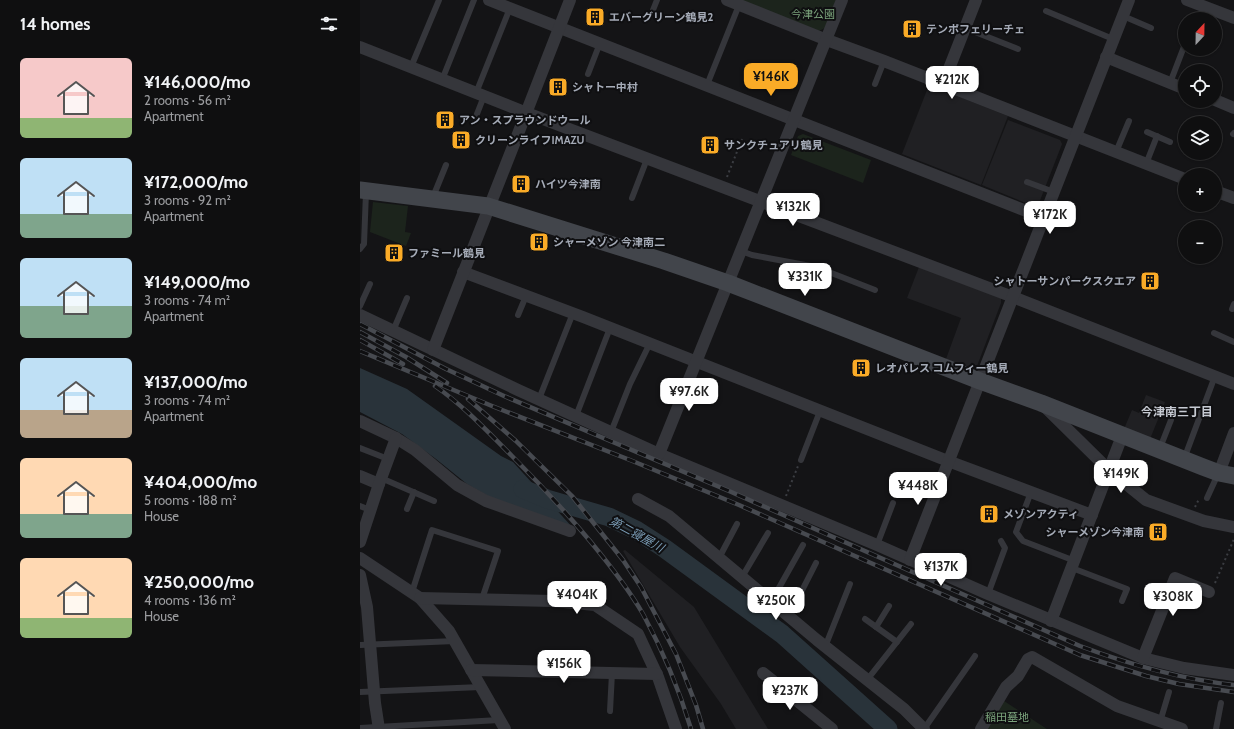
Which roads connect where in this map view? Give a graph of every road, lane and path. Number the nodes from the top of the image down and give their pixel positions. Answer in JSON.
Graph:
{"nodes":[{"id":1,"x":439,"y":0,"type":"edge"},
{"id":2,"x":474,"y":0,"type":"edge"},
{"id":3,"x":489,"y":0,"type":"edge"},
{"id":4,"x":570,"y":0,"type":"edge"},
{"id":5,"x":657,"y":0,"type":"edge"},
{"id":6,"x":726,"y":0,"type":"edge"},
{"id":7,"x":842,"y":0,"type":"edge"},
{"id":8,"x":976,"y":0,"type":"edge"},
{"id":9,"x":1129,"y":0,"type":"edge"},
{"id":10,"x":1187,"y":0,"type":"edge"},
{"id":11,"x":739,"y":4,"type":"junction"},
{"id":12,"x":510,"y":8,"type":"junction"},
{"id":13,"x":653,"y":10,"type":"dead end"},
{"id":14,"x":1046,"y":11,"type":"dead end"},
{"id":15,"x":1123,"y":16,"type":"junction"},
{"id":16,"x":1234,"y":18,"type":"edge"},
{"id":17,"x":560,"y":27,"type":"junction"},
{"id":18,"x":965,"y":28,"type":"junction"},
{"id":19,"x":1152,"y":28,"type":"dead end"},
{"id":20,"x":1113,"y":39,"type":"junction"},
{"id":21,"x":826,"y":40,"type":"junction"},
{"id":22,"x":600,"y":43,"type":"junction"},
{"id":23,"x":360,"y":47,"type":"edge"},
{"id":24,"x":1018,"y":49,"type":"dead end"},
{"id":25,"x":1180,"y":56,"type":"edge"},
{"id":26,"x":1106,"y":58,"type":"junction"},
{"id":27,"x":884,"y":61,"type":"junction"},
{"id":28,"x":411,"y":67,"type":"junction"},
{"id":29,"x":588,"y":74,"type":"dead end"},
{"id":30,"x":442,"y":80,"type":"junction"},
{"id":31,"x":1170,"y":83,"type":"junction"},
{"id":32,"x":875,"y":84,"type":"dead end"},
{"id":33,"x":944,"y":84,"type":"junction"},
{"id":34,"x":707,"y":85,"type":"junction"},
{"id":35,"x":1178,"y":86,"type":"edge"},
{"id":36,"x":480,"y":95,"type":"junction"},
{"id":37,"x":1222,"y":103,"type":"edge"},
{"id":38,"x":1234,"y":108,"type":"edge"},
{"id":39,"x":527,"y":113,"type":"junction"},
{"id":40,"x":794,"y":119,"type":"junction"},
{"id":41,"x":475,"y":120,"type":"dead end"},
{"id":42,"x":1129,"y":121,"type":"dead end"},
{"id":43,"x":1148,"y":132,"type":"dead end"},
{"id":44,"x":1157,"y":136,"type":"junction"},
{"id":45,"x":1075,"y":137,"type":"junction"},
{"id":46,"x":742,"y":139,"type":"dead end"},
{"id":47,"x":1170,"y":142,"type":"dead end"},
{"id":48,"x":1116,"y":152,"type":"junction"},
{"id":49,"x":647,"y":159,"type":"junction"},
{"id":50,"x":1146,"y":164,"type":"junction"},
{"id":51,"x":446,"y":165,"type":"dead end"},
{"id":52,"x":1178,"y":176,"type":"edge"},
{"id":53,"x":1027,"y":182,"type":"dead end"},
{"id":54,"x":723,"y":188,"type":"junction"},
{"id":55,"x":363,"y":190,"type":"edge"},
{"id":56,"x":1054,"y":192,"type":"junction"},
{"id":57,"x":1222,"y":193,"type":"edge"},
{"id":58,"x":632,"y":198,"type":"dead end"},
{"id":59,"x":1234,"y":198,"type":"edge"},
{"id":60,"x":432,"y":199,"type":"junction"},
{"id":61,"x":760,"y":202,"type":"junction"},
{"id":62,"x":488,"y":206,"type":"junction"},
{"id":63,"x":1044,"y":218,"type":"junction"},
{"id":64,"x":360,"y":249,"type":"edge"},
{"id":65,"x":741,"y":251,"type":"junction"},
{"id":66,"x":463,"y":272,"type":"junction"},
{"id":67,"x":728,"y":283,"type":"junction"},
{"id":68,"x":370,"y":284,"type":"dead end"},
{"id":69,"x":875,"y":290,"type":"dead end"},
{"id":70,"x":526,"y":296,"type":"junction"},
{"id":71,"x":1013,"y":297,"type":"junction"},
{"id":72,"x":407,"y":298,"type":"dead end"},
{"id":73,"x":360,"y":306,"type":"edge"},
{"id":74,"x":573,"y":313,"type":"junction"},
{"id":75,"x":360,"y":315,"type":"edge"},
{"id":76,"x":518,"y":316,"type":"dead end"},
{"id":77,"x":610,"y":328,"type":"junction"},
{"id":78,"x":393,"y":330,"type":"junction"},
{"id":79,"x":1214,"y":333,"type":"dead end"},
{"id":80,"x":1234,"y":342,"type":"edge"},
{"id":81,"x":650,"y":344,"type":"junction"},
{"id":82,"x":433,"y":350,"type":"junction"},
{"id":83,"x":696,"y":362,"type":"junction"},
{"id":84,"x":1215,"y":376,"type":"junction"},
{"id":85,"x":980,"y":380,"type":"junction"},
{"id":86,"x":1234,"y":384,"type":"edge"},
{"id":87,"x":539,"y":400,"type":"junction"},
{"id":88,"x":1041,"y":403,"type":"junction"},
{"id":89,"x":820,"y":411,"type":"junction"},
{"id":90,"x":576,"y":416,"type":"junction"},
{"id":91,"x":1171,"y":420,"type":"dead end"},
{"id":92,"x":360,"y":421,"type":"edge"},
{"id":93,"x":611,"y":432,"type":"junction"},
{"id":94,"x":1234,"y":433,"type":"edge"},
{"id":95,"x":1122,"y":436,"type":"junction"},
{"id":96,"x":396,"y":438,"type":"junction"},
{"id":97,"x":360,"y":448,"type":"edge"},
{"id":98,"x":1159,"y":450,"type":"junction"},
{"id":99,"x":659,"y":454,"type":"junction"},
{"id":100,"x":388,"y":460,"type":"junction"},
{"id":101,"x":801,"y":460,"type":"joint"},
{"id":102,"x":1183,"y":460,"type":"junction"},
{"id":103,"x":948,"y":461,"type":"junction"},
{"id":104,"x":1109,"y":470,"type":"junction"},
{"id":105,"x":1226,"y":474,"type":"edge"},
{"id":106,"x":360,"y":476,"type":"edge"},
{"id":107,"x":380,"y":481,"type":"junction"},
{"id":108,"x":414,"y":492,"type":"junction"},
{"id":109,"x":1032,"y":492,"type":"junction"},
{"id":110,"x":1207,"y":498,"type":"dead end"},
{"id":111,"x":638,"y":499,"type":"dead end"},
{"id":112,"x":434,"y":501,"type":"dead end"},
{"id":113,"x":893,"y":503,"type":"dead end"},
{"id":114,"x":782,"y":505,"type":"junction"},
{"id":115,"x":365,"y":508,"type":"edge"},
{"id":116,"x":407,"y":509,"type":"dead end"},
{"id":117,"x":1092,"y":515,"type":"junction"},
{"id":118,"x":737,"y":524,"type":"dead end"},
{"id":119,"x":1234,"y":527,"type":"edge"},
{"id":120,"x":570,"y":531,"type":"dead end"},
{"id":121,"x":768,"y":533,"type":"dead end"},
{"id":122,"x":1234,"y":539,"type":"edge"},
{"id":123,"x":1001,"y":541,"type":"dead end"},
{"id":124,"x":360,"y":542,"type":"edge"},
{"id":125,"x":802,"y":545,"type":"dead end"},
{"id":126,"x":877,"y":545,"type":"junction"},
{"id":127,"x":360,"y":558,"type":"edge"},
{"id":128,"x":719,"y":558,"type":"junction"},
{"id":129,"x":910,"y":560,"type":"junction"},
{"id":130,"x":816,"y":563,"type":"dead end"},
{"id":131,"x":1073,"y":564,"type":"junction"},
{"id":132,"x":360,"y":575,"type":"edge"},
{"id":133,"x":742,"y":577,"type":"junction"},
{"id":134,"x":850,"y":584,"type":"dead end"},
{"id":135,"x":1209,"y":592,"type":"joint"},
{"id":136,"x":988,"y":594,"type":"junction"},
{"id":137,"x":416,"y":595,"type":"junction"},
{"id":138,"x":482,"y":599,"type":"junction"},
{"id":139,"x":1122,"y":601,"type":"dead end"},
{"id":140,"x":771,"y":602,"type":"junction"},
{"id":141,"x":889,"y":606,"type":"dead end"},
{"id":142,"x":364,"y":607,"type":"edge"},
{"id":143,"x":789,"y":616,"type":"junction"},
{"id":144,"x":865,"y":619,"type":"dead end"},
{"id":145,"x":1051,"y":621,"type":"junction"},
{"id":146,"x":910,"y":624,"type":"dead end"},
{"id":147,"x":876,"y":627,"type":"junction"},
{"id":148,"x":455,"y":641,"type":"junction"},
{"id":149,"x":897,"y":642,"type":"junction"},
{"id":150,"x":366,"y":645,"type":"edge"},
{"id":151,"x":825,"y":646,"type":"junction"},
{"id":152,"x":975,"y":656,"type":"dead end"},
{"id":153,"x":1143,"y":658,"type":"junction"},
{"id":154,"x":471,"y":670,"type":"junction"},
{"id":155,"x":612,"y":673,"type":"junction"},
{"id":156,"x":657,"y":674,"type":"junction"},
{"id":157,"x":763,"y":674,"type":"dead end"},
{"id":158,"x":1234,"y":675,"type":"edge"},
{"id":159,"x":867,"y":680,"type":"junction"},
{"id":160,"x":481,"y":687,"type":"junction"},
{"id":161,"x":374,"y":691,"type":"junction"},
{"id":162,"x":360,"y":692,"type":"edge"},
{"id":163,"x":1169,"y":692,"type":"dead end"},
{"id":164,"x":1221,"y":703,"type":"dead end"},
{"id":165,"x":610,"y":711,"type":"dead end"},
{"id":166,"x":1160,"y":722,"type":"junction"},
{"id":167,"x":502,"y":724,"type":"edge"},
{"id":168,"x":360,"y":728,"type":"edge"},
{"id":169,"x":379,"y":728,"type":"edge"},
{"id":170,"x":676,"y":729,"type":"edge"},
{"id":171,"x":832,"y":729,"type":"edge"},
{"id":172,"x":924,"y":729,"type":"edge"},
{"id":173,"x":981,"y":729,"type":"edge"},
{"id":174,"x":1182,"y":729,"type":"edge"},
{"id":175,"x":1216,"y":729,"type":"edge"}],
"edges":[{"from":1,"to":28,"type":"lane"},
{"from":2,"to":30,"type":"lane"},
{"from":3,"to":12,"type":"street"},
{"from":4,"to":17,"type":"street"},
{"from":5,"to":13,"type":"lane"},
{"from":6,"to":11,"type":"street"},
{"from":7,"to":21,"type":"street"},
{"from":8,"to":18,"type":"street"},
{"from":9,"to":15,"type":"street"},
{"from":10,"to":16,"type":"street"},
{"from":11,"to":21,"type":"street"},
{"from":11,"to":34,"type":"lane"},
{"from":12,"to":17,"type":"street"},
{"from":12,"to":36,"type":"lane"},
{"from":14,"to":20,"type":"lane"},
{"from":15,"to":19,"type":"lane"},
{"from":15,"to":20,"type":"street"},
{"from":17,"to":22,"type":"street"},
{"from":17,"to":39,"type":"street"},
{"from":18,"to":24,"type":"lane"},
{"from":18,"to":33,"type":"street"},
{"from":20,"to":26,"type":"street"},
{"from":21,"to":27,"type":"street"},
{"from":21,"to":40,"type":"street"},
{"from":22,"to":29,"type":"lane"},
{"from":22,"to":34,"type":"street"},
{"from":23,"to":28,"type":"street"},
{"from":25,"to":31,"type":"lane"},
{"from":26,"to":31,"type":"street"},
{"from":26,"to":45,"type":"street"},
{"from":27,"to":32,"type":"lane"},
{"from":27,"to":33,"type":"street"},
{"from":28,"to":30,"type":"street"},
{"from":30,"to":36,"type":"street"},
{"from":31,"to":35,"type":"street"},
{"from":33,"to":45,"type":"street"},
{"from":34,"to":40,"type":"street"},
{"from":36,"to":39,"type":"street"},
{"from":36,"to":41,"type":"lane"},
{"from":37,"to":38,"type":"street"},
{"from":39,"to":49,"type":"street"},
{"from":39,"to":62,"type":"street"},
{"from":40,"to":61,"type":"street"},
{"from":40,"to":63,"type":"street"},
{"from":42,"to":48,"type":"lane"},
{"from":43,"to":44,"type":"lane"},
{"from":44,"to":47,"type":"lane"},
{"from":44,"to":50,"type":"lane"},
{"from":45,"to":48,"type":"street"},
{"from":45,"to":56,"type":"street"},
{"from":46,"to":54,"type":"path"},
{"from":48,"to":50,"type":"street"},
{"from":49,"to":54,"type":"street"},
{"from":49,"to":58,"type":"lane"},
{"from":50,"to":52,"type":"street"},
{"from":51,"to":60,"type":"lane"},
{"from":53,"to":56,"type":"lane"},
{"from":54,"to":61,"type":"street"},
{"from":55,"to":60,"type":"street"},
{"from":55,"to":64,"type":"lane"},
{"from":56,"to":63,"type":"street"},
{"from":57,"to":59,"type":"street"},
{"from":60,"to":62,"type":"street"},
{"from":61,"to":65,"type":"street"},
{"from":61,"to":71,"type":"street"},
{"from":62,"to":66,"type":"street"},
{"from":62,"to":67,"type":"street"},
{"from":63,"to":71,"type":"street"},
{"from":65,"to":67,"type":"street"},
{"from":65,"to":69,"type":"lane"},
{"from":66,"to":70,"type":"street"},
{"from":66,"to":82,"type":"street"},
{"from":67,"to":83,"type":"street"},
{"from":67,"to":85,"type":"street"},
{"from":68,"to":73,"type":"lane"},
{"from":70,"to":74,"type":"street"},
{"from":70,"to":76,"type":"lane"},
{"from":71,"to":84,"type":"street"},
{"from":71,"to":85,"type":"street"},
{"from":72,"to":78,"type":"lane"},
{"from":74,"to":77,"type":"street"},
{"from":74,"to":87,"type":"lane"},
{"from":75,"to":78,"type":"street"},
{"from":77,"to":81,"type":"street"},
{"from":77,"to":90,"type":"lane"},
{"from":78,"to":82,"type":"street"},
{"from":79,"to":80,"type":"lane"},
{"from":81,"to":83,"type":"street"},
{"from":81,"to":93,"type":"lane"},
{"from":82,"to":87,"type":"street"},
{"from":83,"to":89,"type":"street"},
{"from":83,"to":99,"type":"street"},
{"from":84,"to":86,"type":"street"},
{"from":84,"to":102,"type":"lane"},
{"from":85,"to":88,"type":"street"},
{"from":85,"to":103,"type":"street"},
{"from":87,"to":90,"type":"street"},
{"from":88,"to":95,"type":"street"},
{"from":88,"to":104,"type":"street"},
{"from":89,"to":101,"type":"lane"},
{"from":89,"to":103,"type":"street"},
{"from":90,"to":93,"type":"street"},
{"from":91,"to":98,"type":"lane"},
{"from":92,"to":96,"type":"street"},
{"from":93,"to":99,"type":"street"},
{"from":94,"to":105,"type":"street"},
{"from":95,"to":98,"type":"street"},
{"from":95,"to":104,"type":"street"},
{"from":96,"to":100,"type":"street"},
{"from":96,"to":120,"type":"street"},
{"from":97,"to":100,"type":"lane"},
{"from":98,"to":102,"type":"street"},
{"from":99,"to":114,"type":"street"},
{"from":100,"to":107,"type":"street"},
{"from":101,"to":114,"type":"path"},
{"from":102,"to":105,"type":"street"},
{"from":103,"to":109,"type":"street"},
{"from":103,"to":129,"type":"street"},
{"from":104,"to":117,"type":"street"},
{"from":104,"to":119,"type":"street"},
{"from":105,"to":110,"type":"lane"},
{"from":106,"to":107,"type":"street"},
{"from":107,"to":108,"type":"lane"},
{"from":107,"to":115,"type":"street"},
{"from":108,"to":112,"type":"lane"},
{"from":108,"to":116,"type":"lane"},
{"from":109,"to":117,"type":"street"},
{"from":109,"to":131,"type":"lane"},
{"from":111,"to":128,"type":"street"},
{"from":113,"to":126,"type":"lane"},
{"from":114,"to":126,"type":"street"},
{"from":115,"to":124,"type":"street"},
{"from":117,"to":131,"type":"street"},
{"from":118,"to":128,"type":"lane"},
{"from":121,"to":133,"type":"lane"},
{"from":122,"to":135,"type":"path"},
{"from":123,"to":136,"type":"lane"},
{"from":125,"to":140,"type":"lane"},
{"from":126,"to":129,"type":"street"},
{"from":127,"to":137,"type":"street"},
{"from":128,"to":133,"type":"street"},
{"from":129,"to":136,"type":"street"},
{"from":130,"to":143,"type":"lane"},
{"from":131,"to":139,"type":"lane"},
{"from":131,"to":145,"type":"street"},
{"from":132,"to":142,"type":"street"},
{"from":133,"to":140,"type":"street"},
{"from":134,"to":151,"type":"lane"},
{"from":135,"to":153,"type":"street"},
{"from":136,"to":145,"type":"street"},
{"from":137,"to":138,"type":"street"},
{"from":137,"to":138,"type":"lane"},
{"from":137,"to":148,"type":"street"},
{"from":138,"to":156,"type":"street"},
{"from":140,"to":143,"type":"street"},
{"from":141,"to":147,"type":"lane"},
{"from":142,"to":150,"type":"street"},
{"from":143,"to":151,"type":"street"},
{"from":144,"to":147,"type":"lane"},
{"from":145,"to":153,"type":"street"},
{"from":146,"to":149,"type":"lane"},
{"from":147,"to":149,"type":"lane"},
{"from":148,"to":150,"type":"lane"},
{"from":148,"to":154,"type":"street"},
{"from":149,"to":159,"type":"lane"},
{"from":150,"to":161,"type":"street"},
{"from":151,"to":159,"type":"street"},
{"from":152,"to":172,"type":"lane"},
{"from":153,"to":158,"type":"street"},
{"from":154,"to":155,"type":"street"},
{"from":154,"to":160,"type":"street"},
{"from":155,"to":156,"type":"street"},
{"from":155,"to":165,"type":"lane"},
{"from":156,"to":170,"type":"street"},
{"from":157,"to":171,"type":"street"},
{"from":159,"to":172,"type":"street"},
{"from":160,"to":161,"type":"lane"},
{"from":160,"to":167,"type":"street"},
{"from":161,"to":162,"type":"lane"},
{"from":161,"to":169,"type":"street"},
{"from":163,"to":166,"type":"lane"},
{"from":164,"to":175,"type":"lane"},
{"from":166,"to":173,"type":"street"},
{"from":166,"to":174,"type":"street"},
{"from":167,"to":169,"type":"lane"},
{"from":168,"to":169,"type":"lane"}]}
